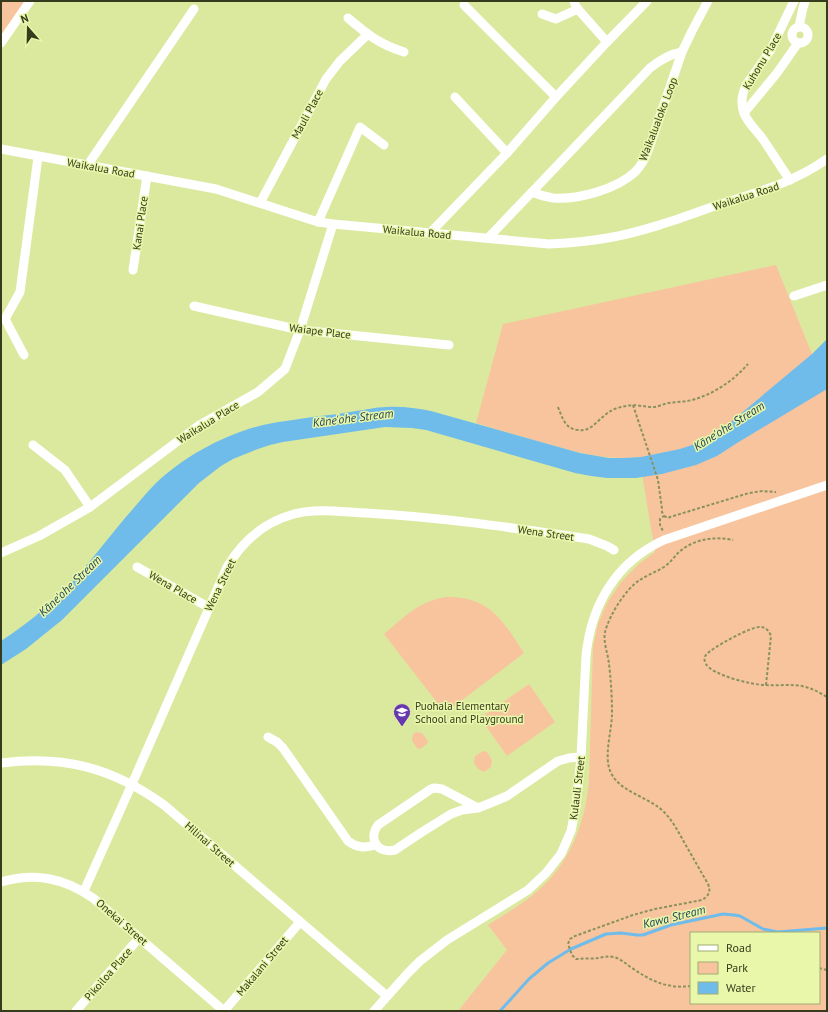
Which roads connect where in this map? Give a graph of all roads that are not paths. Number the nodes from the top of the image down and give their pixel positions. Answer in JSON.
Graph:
{"nodes":[{"id":1,"x":30,"y":1,"type":"edge"},
{"id":2,"x":647,"y":1,"type":"edge"},
{"id":3,"x":708,"y":1,"type":"edge"},
{"id":4,"x":794,"y":1,"type":"edge"},
{"id":5,"x":805,"y":1,"type":"edge"},
{"id":6,"x":464,"y":5,"type":"dead end"},
{"id":7,"x":576,"y":5,"type":"edge"},
{"id":8,"x":194,"y":9,"type":"dead end"},
{"id":9,"x":542,"y":14,"type":"dead end"},
{"id":10,"x":348,"y":18,"type":"dead end"},
{"id":11,"x":367,"y":35,"type":"junction"},
{"id":12,"x":607,"y":42,"type":"junction"},
{"id":13,"x":1,"y":43,"type":"edge"},
{"id":14,"x":404,"y":52,"type":"dead end"},
{"id":15,"x":682,"y":52,"type":"junction"},
{"id":16,"x":455,"y":97,"type":"dead end"},
{"id":17,"x":556,"y":97,"type":"junction"},
{"id":18,"x":744,"y":113,"type":"junction"},
{"id":19,"x":384,"y":145,"type":"dead end"},
{"id":20,"x":1,"y":150,"type":"edge"},
{"id":21,"x":507,"y":153,"type":"junction"},
{"id":22,"x":38,"y":157,"type":"junction"},
{"id":23,"x":827,"y":159,"type":"edge"},
{"id":24,"x":87,"y":166,"type":"junction"},
{"id":25,"x":147,"y":176,"type":"junction"},
{"id":26,"x":790,"y":180,"type":"junction"},
{"id":27,"x":532,"y":192,"type":"junction"},
{"id":28,"x":260,"y":202,"type":"junction"},
{"id":29,"x":318,"y":222,"type":"junction"},
{"id":30,"x":333,"y":224,"type":"junction"},
{"id":31,"x":430,"y":233,"type":"junction"},
{"id":32,"x":488,"y":238,"type":"junction"},
{"id":33,"x":133,"y":270,"type":"dead end"},
{"id":34,"x":827,"y":285,"type":"edge"},
{"id":35,"x":794,"y":296,"type":"dead end"},
{"id":36,"x":194,"y":306,"type":"dead end"},
{"id":37,"x":300,"y":330,"type":"junction"},
{"id":38,"x":449,"y":344,"type":"dead end"},
{"id":39,"x":24,"y":355,"type":"dead end"},
{"id":40,"x":33,"y":445,"type":"dead end"},
{"id":41,"x":827,"y":485,"type":"edge"},
{"id":42,"x":90,"y":507,"type":"junction"},
{"id":43,"x":614,"y":550,"type":"dead end"},
{"id":44,"x":1,"y":553,"type":"edge"},
{"id":45,"x":137,"y":567,"type":"dead end"},
{"id":46,"x":208,"y":607,"type":"junction"},
{"id":47,"x":268,"y":737,"type":"dead end"},
{"id":48,"x":581,"y":757,"type":"junction"},
{"id":49,"x":1,"y":763,"type":"edge"},
{"id":50,"x":132,"y":784,"type":"junction"},
{"id":51,"x":478,"y":808,"type":"junction"},
{"id":52,"x":376,"y":845,"type":"junction"},
{"id":53,"x":1,"y":882,"type":"edge"},
{"id":54,"x":84,"y":891,"type":"junction"},
{"id":55,"x":300,"y":922,"type":"junction"},
{"id":56,"x":140,"y":938,"type":"junction"},
{"id":57,"x":387,"y":996,"type":"junction"},
{"id":58,"x":76,"y":1011,"type":"edge"},
{"id":59,"x":224,"y":1011,"type":"edge"},
{"id":60,"x":374,"y":1011,"type":"edge"}],
"edges":[{"from":1,"to":13,"type":"street"},
{"from":2,"to":12,"type":"street"},
{"from":3,"to":15,"type":"street","name":"Waikalualoko Loop"},
{"from":4,"to":18,"type":"street","name":"Kuhonu Place"},
{"from":5,"to":18,"type":"street"},
{"from":6,"to":17,"type":"street"},
{"from":7,"to":9,"type":"street"},
{"from":7,"to":12,"type":"street"},
{"from":8,"to":24,"type":"street"},
{"from":10,"to":11,"type":"street"},
{"from":11,"to":14,"type":"street"},
{"from":11,"to":28,"type":"street","name":"Mauli Place"},
{"from":12,"to":17,"type":"street"},
{"from":15,"to":27,"type":"street"},
{"from":15,"to":27,"type":"street","name":"Waikalualoko Loop"},
{"from":16,"to":21,"type":"street"},
{"from":17,"to":21,"type":"street"},
{"from":18,"to":26,"type":"street","name":"Kuhonu Place"},
{"from":19,"to":29,"type":"street"},
{"from":20,"to":22,"type":"street","name":"Waikalua Road"},
{"from":21,"to":31,"type":"street"},
{"from":22,"to":24,"type":"street","name":"Waikalua Road"},
{"from":22,"to":39,"type":"street"},
{"from":23,"to":26,"type":"street","name":"Waikalua Road"},
{"from":24,"to":25,"type":"street","name":"Waikalua Road"},
{"from":25,"to":28,"type":"street","name":"Waikalua Road"},
{"from":25,"to":33,"type":"street","name":"Kanai Place"},
{"from":26,"to":32,"type":"street","name":"Waikalua Road"},
{"from":27,"to":32,"type":"street"},
{"from":28,"to":29,"type":"street","name":"Waikalua Road"},
{"from":29,"to":30,"type":"street","name":"Waikalua Road"},
{"from":30,"to":31,"type":"street","name":"Waikalua Road"},
{"from":30,"to":37,"type":"street","name":"Waikalua Place"},
{"from":31,"to":32,"type":"street","name":"Waikalua Road"},
{"from":34,"to":35,"type":"street"},
{"from":36,"to":37,"type":"street","name":"Waiape Place"},
{"from":37,"to":38,"type":"street","name":"Waiape Place"},
{"from":37,"to":42,"type":"street","name":"Waikalua Place"},
{"from":40,"to":42,"type":"street"},
{"from":41,"to":48,"type":"street","name":"Kulauli Street"},
{"from":42,"to":44,"type":"street","name":"Waikalua Place"},
{"from":43,"to":46,"type":"street","name":"Wena Street"},
{"from":45,"to":46,"type":"street","name":"Wena Place"},
{"from":46,"to":50,"type":"street","name":"Wena Street"},
{"from":47,"to":52,"type":"street"},
{"from":48,"to":51,"type":"street"},
{"from":48,"to":57,"type":"street","name":"Kulauli Street"},
{"from":49,"to":50,"type":"street","name":"Hilinai Street"},
{"from":50,"to":54,"type":"street","name":"Wena Street"},
{"from":50,"to":55,"type":"street","name":"Hilinai Street"},
{"from":51,"to":52,"type":"street"},
{"from":51,"to":52,"type":"street"},
{"from":53,"to":54,"type":"street","name":"Onekai Street"},
{"from":54,"to":56,"type":"street","name":"Onekai Street"},
{"from":55,"to":57,"type":"street","name":"Hilinai Street"},
{"from":55,"to":59,"type":"street","name":"Makalani Street"},
{"from":56,"to":58,"type":"street","name":"Pikoiloa Place"},
{"from":56,"to":59,"type":"street","name":"Onekai Street"},
{"from":57,"to":60,"type":"street","name":"Kulauli Street"}]}
